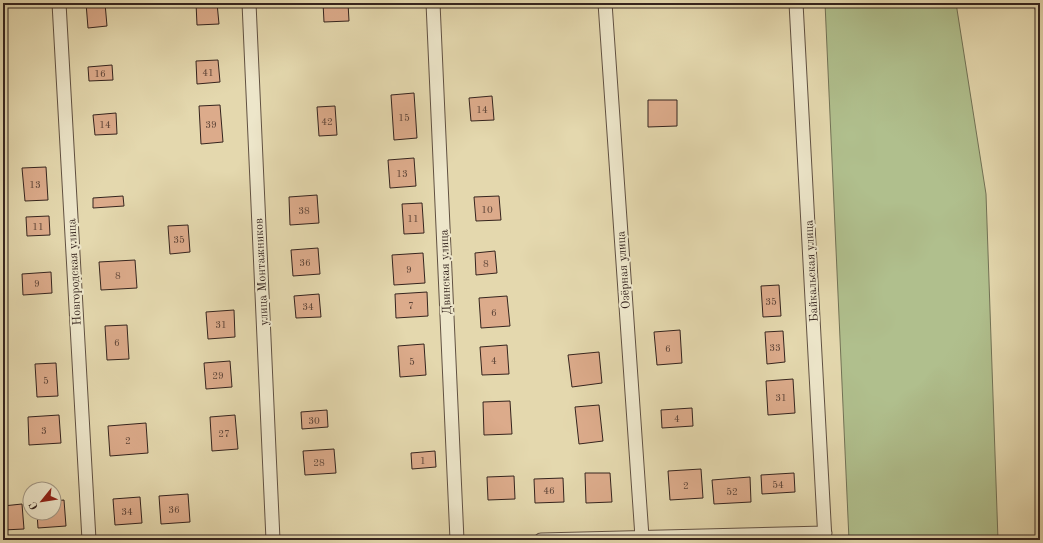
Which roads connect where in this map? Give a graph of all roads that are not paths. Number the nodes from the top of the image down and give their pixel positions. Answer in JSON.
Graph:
{"nodes":[{"id":1,"x":59,"y":3,"type":"edge"},
{"id":2,"x":250,"y":3,"type":"edge"},
{"id":3,"x":433,"y":3,"type":"edge"},
{"id":4,"x":605,"y":3,"type":"edge"},
{"id":5,"x":796,"y":3,"type":"edge"},
{"id":6,"x":825,"y":536,"type":"edge"},
{"id":7,"x":642,"y":538,"type":"junction"},
{"id":8,"x":89,"y":540,"type":"edge"},
{"id":9,"x":273,"y":540,"type":"edge"},
{"id":10,"x":457,"y":540,"type":"edge"},
{"id":11,"x":540,"y":540,"type":"edge"}],
"edges":[{"from":1,"to":8,"type":"street","name":"Новгородская улица"},
{"from":2,"to":9,"type":"street","name":"улица Монтажников"},
{"from":3,"to":10,"type":"street","name":"Двинская улица"},
{"from":4,"to":7,"type":"street","name":"Озёрная улица"},
{"from":5,"to":6,"type":"street","name":"Байкальская улица"},
{"from":6,"to":7,"type":"street"},
{"from":7,"to":11,"type":"street"}]}
